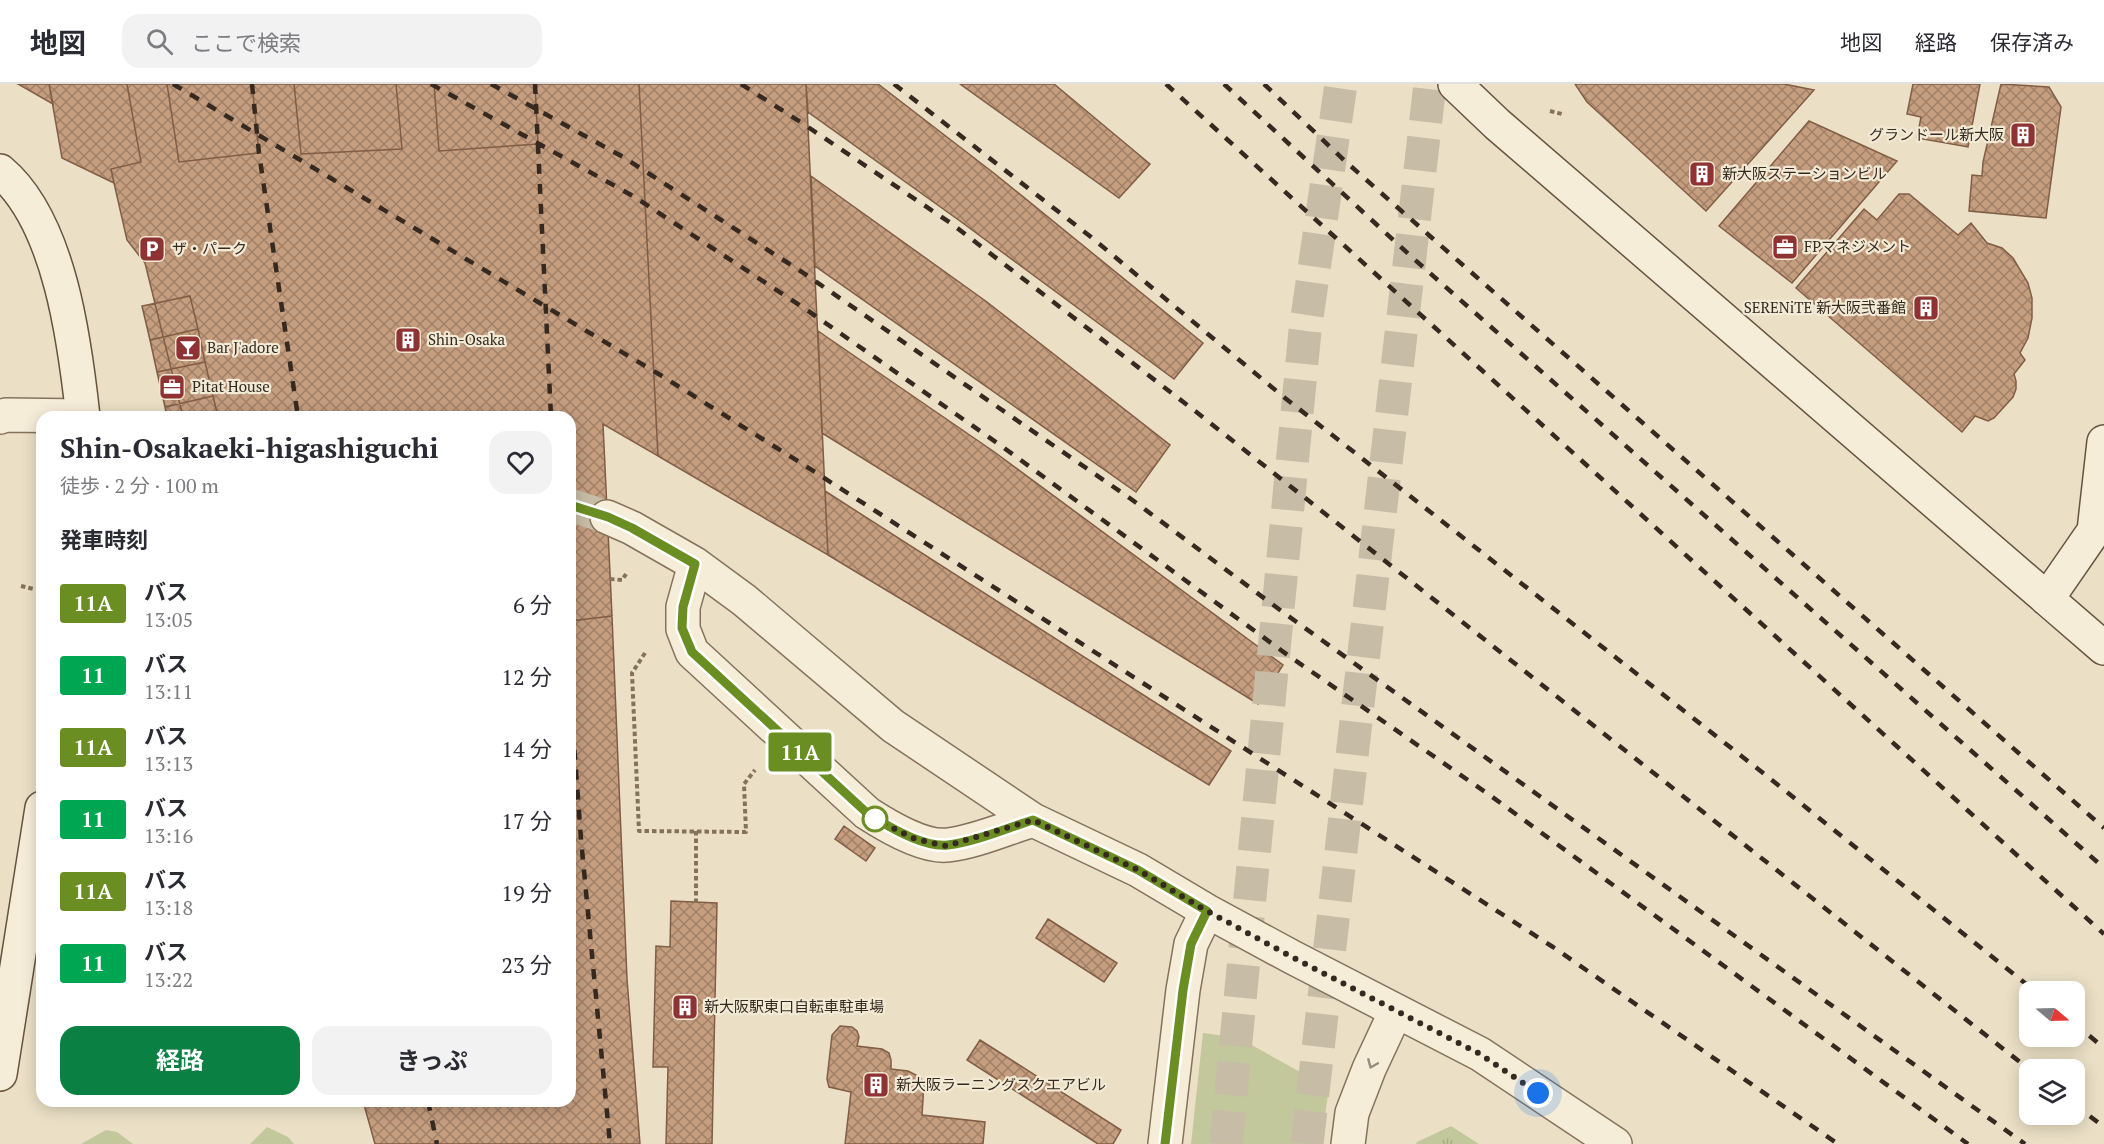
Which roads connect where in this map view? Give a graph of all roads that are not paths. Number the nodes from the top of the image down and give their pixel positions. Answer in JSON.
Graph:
{"nodes":[{"id":1,"x":1455,"y":84,"type":"edge"},
{"id":2,"x":0,"y":171,"type":"edge"},
{"id":3,"x":81,"y":411,"type":"edge"},
{"id":4,"x":36,"y":416,"type":"edge"},
{"id":5,"x":0,"y":417,"type":"edge"},
{"id":6,"x":2104,"y":442,"type":"edge"},
{"id":7,"x":608,"y":517,"type":"tunnel mouth"},
{"id":8,"x":695,"y":564,"type":"junction"},
{"id":9,"x":2047,"y":599,"type":"junction"},
{"id":10,"x":2104,"y":648,"type":"edge"},
{"id":11,"x":1033,"y":820,"type":"junction"},
{"id":12,"x":36,"y":846,"type":"edge"},
{"id":13,"x":1207,"y":911,"type":"junction"},
{"id":14,"x":1396,"y":1011,"type":"junction"},
{"id":15,"x":0,"y":1074,"type":"edge"},
{"id":16,"x":1165,"y":1144,"type":"edge"},
{"id":17,"x":1348,"y":1144,"type":"edge"},
{"id":18,"x":1615,"y":1144,"type":"edge"}],
"edges":[{"from":1,"to":9,"type":"street"},
{"from":2,"to":3,"type":"street"},
{"from":4,"to":5,"type":"street"},
{"from":6,"to":9,"type":"street"},
{"from":7,"to":8,"type":"street"},
{"from":8,"to":11,"type":"street"},
{"from":8,"to":11,"type":"street"},
{"from":9,"to":10,"type":"street"},
{"from":11,"to":13,"type":"street"},
{"from":12,"to":15,"type":"street"},
{"from":13,"to":14,"type":"street"},
{"from":13,"to":16,"type":"street"},
{"from":14,"to":17,"type":"street","one_way":true},
{"from":14,"to":18,"type":"street"}]}
